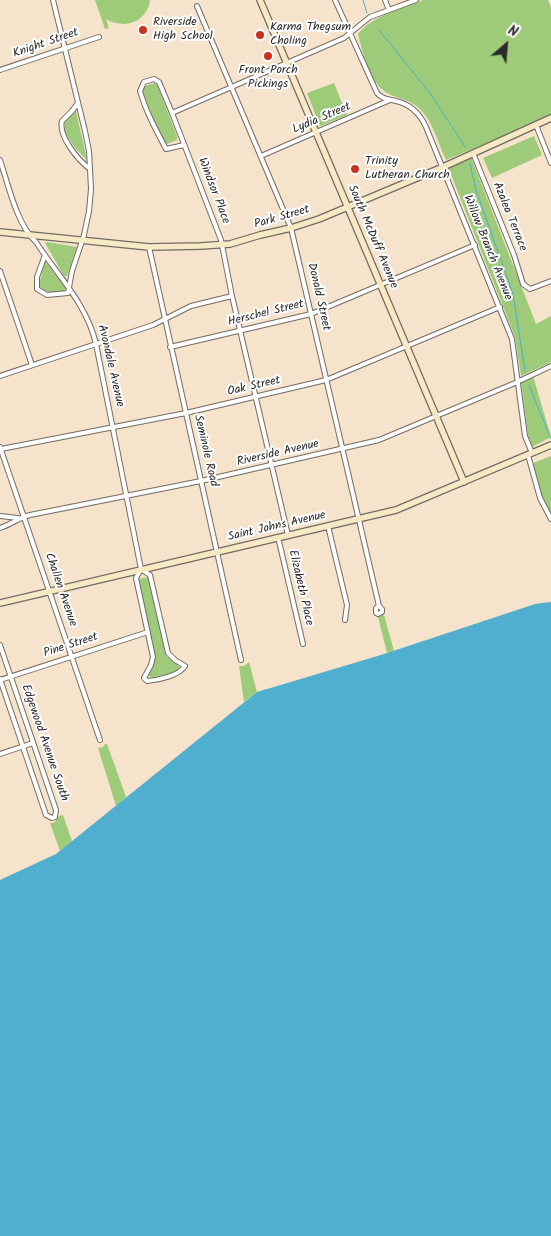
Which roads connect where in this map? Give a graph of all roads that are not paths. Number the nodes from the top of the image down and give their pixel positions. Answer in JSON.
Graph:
{"nodes":[{"id":1,"x":52,"y":0,"type":"edge"},
{"id":2,"x":260,"y":0,"type":"edge"},
{"id":3,"x":335,"y":0,"type":"edge"},
{"id":4,"x":385,"y":0,"type":"edge"},
{"id":5,"x":416,"y":0,"type":"edge"},
{"id":6,"x":197,"y":6,"type":"dead end"},
{"id":7,"x":388,"y":10,"type":"junction"},
{"id":8,"x":350,"y":34,"type":"junction"},
{"id":9,"x":99,"y":37,"type":"dead end"},
{"id":10,"x":64,"y":48,"type":"junction"},
{"id":11,"x":287,"y":64,"type":"junction"},
{"id":12,"x":0,"y":70,"type":"edge"},
{"id":13,"x":232,"y":88,"type":"junction"},
{"id":14,"x":390,"y":100,"type":"junction"},
{"id":15,"x":78,"y":103,"type":"junction"},
{"id":16,"x":172,"y":113,"type":"junction"},
{"id":17,"x":551,"y":118,"type":"edge"},
{"id":18,"x":536,"y":125,"type":"junction"},
{"id":19,"x":317,"y":133,"type":"junction"},
{"id":20,"x":184,"y":144,"type":"junction"},
{"id":21,"x":473,"y":153,"type":"junction"},
{"id":22,"x":261,"y":156,"type":"junction"},
{"id":23,"x":0,"y":160,"type":"edge"},
{"id":24,"x":551,"y":163,"type":"edge"},
{"id":25,"x":443,"y":167,"type":"junction"},
{"id":26,"x":90,"y":169,"type":"junction"},
{"id":27,"x":348,"y":207,"type":"junction"},
{"id":28,"x":292,"y":228,"type":"junction"},
{"id":29,"x":0,"y":232,"type":"edge"},
{"id":30,"x":28,"y":235,"type":"junction"},
{"id":31,"x":81,"y":241,"type":"junction"},
{"id":32,"x":222,"y":245,"type":"junction"},
{"id":33,"x":474,"y":245,"type":"junction"},
{"id":34,"x":149,"y":247,"type":"junction"},
{"id":35,"x":45,"y":255,"type":"junction"},
{"id":36,"x":0,"y":270,"type":"edge"},
{"id":37,"x":551,"y":281,"type":"edge"},
{"id":38,"x":381,"y":284,"type":"junction"},
{"id":39,"x":69,"y":290,"type":"junction"},
{"id":40,"x":232,"y":296,"type":"junction"},
{"id":41,"x":500,"y":307,"type":"junction"},
{"id":42,"x":311,"y":314,"type":"junction"},
{"id":43,"x":164,"y":320,"type":"junction"},
{"id":44,"x":241,"y":330,"type":"junction"},
{"id":45,"x":96,"y":344,"type":"junction"},
{"id":46,"x":407,"y":346,"type":"junction"},
{"id":47,"x":170,"y":347,"type":"junction"},
{"id":48,"x":32,"y":365,"type":"junction"},
{"id":49,"x":551,"y":366,"type":"edge"},
{"id":50,"x":0,"y":376,"type":"edge"},
{"id":51,"x":326,"y":380,"type":"junction"},
{"id":52,"x":518,"y":381,"type":"junction"},
{"id":53,"x":256,"y":397,"type":"junction"},
{"id":54,"x":186,"y":413,"type":"junction"},
{"id":55,"x":436,"y":416,"type":"junction"},
{"id":56,"x":113,"y":427,"type":"junction"},
{"id":57,"x":551,"y":445,"type":"edge"},
{"id":58,"x":0,"y":448,"type":"edge"},
{"id":59,"x":343,"y":449,"type":"junction"},
{"id":60,"x":530,"y":454,"type":"junction"},
{"id":61,"x":272,"y":465,"type":"junction"},
{"id":62,"x":201,"y":481,"type":"junction"},
{"id":63,"x":464,"y":482,"type":"junction"},
{"id":64,"x":126,"y":496,"type":"junction"},
{"id":65,"x":551,"y":506,"type":"edge"},
{"id":66,"x":546,"y":509,"type":"junction"},
{"id":67,"x":0,"y":516,"type":"edge"},
{"id":68,"x":24,"y":516,"type":"junction"},
{"id":69,"x":18,"y":518,"type":"junction"},
{"id":70,"x":359,"y":519,"type":"junction"},
{"id":71,"x":551,"y":519,"type":"edge"},
{"id":72,"x":328,"y":526,"type":"junction"},
{"id":73,"x":0,"y":528,"type":"edge"},
{"id":74,"x":288,"y":535,"type":"junction"},
{"id":75,"x":278,"y":537,"type":"junction"},
{"id":76,"x":217,"y":552,"type":"junction"},
{"id":77,"x":141,"y":569,"type":"junction"},
{"id":78,"x":49,"y":591,"type":"junction"},
{"id":79,"x":0,"y":603,"type":"edge"},
{"id":80,"x":379,"y":606,"type":"dead end"},
{"id":81,"x":345,"y":620,"type":"dead end"},
{"id":82,"x":148,"y":632,"type":"junction"},
{"id":83,"x":0,"y":644,"type":"edge"},
{"id":84,"x":302,"y":644,"type":"dead end"},
{"id":85,"x":71,"y":656,"type":"junction"},
{"id":86,"x":241,"y":660,"type":"dead end"},
{"id":87,"x":10,"y":676,"type":"junction"},
{"id":88,"x":0,"y":679,"type":"edge"},
{"id":89,"x":100,"y":740,"type":"dead end"},
{"id":90,"x":33,"y":743,"type":"junction"},
{"id":91,"x":23,"y":746,"type":"junction"},
{"id":92,"x":0,"y":754,"type":"edge"}],
"edges":[{"from":1,"to":10,"type":"street"},
{"from":2,"to":11,"type":"main road","name":"South McDuff Avenue"},
{"from":3,"to":8,"type":"street","name":"Willow Branch Avenue"},
{"from":4,"to":7,"type":"street"},
{"from":5,"to":7,"type":"street"},
{"from":6,"to":13,"type":"street","name":"Donald Street"},
{"from":7,"to":8,"type":"street"},
{"from":8,"to":11,"type":"street"},
{"from":8,"to":14,"type":"street","name":"Willow Branch Avenue"},
{"from":9,"to":10,"type":"street","name":"Knight Street"},
{"from":10,"to":12,"type":"street","name":"Knight Street"},
{"from":10,"to":15,"type":"street"},
{"from":11,"to":13,"type":"street"},
{"from":11,"to":19,"type":"main road","name":"South McDuff Avenue"},
{"from":13,"to":16,"type":"street"},
{"from":13,"to":22,"type":"street","name":"Donald Street"},
{"from":14,"to":19,"type":"street","name":"Lydia Street"},
{"from":14,"to":25,"type":"street","name":"Willow Branch Avenue"},
{"from":15,"to":26,"type":"street"},
{"from":15,"to":26,"type":"street"},
{"from":16,"to":20,"type":"street","name":"Windsor Place"},
{"from":16,"to":20,"type":"street","name":"Windsor Place"},
{"from":17,"to":18,"type":"main road","name":"Park Street"},
{"from":18,"to":21,"type":"main road","name":"Park Street"},
{"from":18,"to":24,"type":"street"},
{"from":19,"to":22,"type":"street","name":"Lydia Street"},
{"from":19,"to":27,"type":"main road","name":"South McDuff Avenue"},
{"from":20,"to":32,"type":"street","name":"Windsor Place"},
{"from":21,"to":25,"type":"main road","name":"Park Street"},
{"from":21,"to":37,"type":"street","name":"Azalea Terrace"},
{"from":22,"to":28,"type":"street","name":"Donald Street"},
{"from":23,"to":30,"type":"street","name":"Avondale Avenue"},
{"from":25,"to":27,"type":"main road","name":"Park Street"},
{"from":25,"to":33,"type":"street","name":"Willow Branch Avenue"},
{"from":26,"to":31,"type":"street"},
{"from":27,"to":28,"type":"main road","name":"Park Street"},
{"from":27,"to":38,"type":"main road","name":"South McDuff Avenue"},
{"from":28,"to":32,"type":"main road","name":"Park Street"},
{"from":28,"to":42,"type":"street","name":"Donald Street"},
{"from":29,"to":30,"type":"main road","name":"Park Street"},
{"from":30,"to":31,"type":"main road","name":"Park Street"},
{"from":30,"to":35,"type":"street","name":"Avondale Avenue"},
{"from":31,"to":34,"type":"main road","name":"Park Street"},
{"from":31,"to":39,"type":"street"},
{"from":32,"to":34,"type":"main road","name":"Park Street"},
{"from":32,"to":40,"type":"street","name":"Windsor Place"},
{"from":33,"to":38,"type":"street","name":"Herschel Street"},
{"from":33,"to":41,"type":"street","name":"Willow Branch Avenue"},
{"from":34,"to":43,"type":"street","name":"Seminole Road"},
{"from":35,"to":39,"type":"street","name":"Avondale Avenue"},
{"from":35,"to":39,"type":"street"},
{"from":36,"to":48,"type":"street"},
{"from":38,"to":42,"type":"street","name":"Herschel Street"},
{"from":38,"to":46,"type":"main road","name":"South McDuff Avenue"},
{"from":39,"to":45,"type":"street","name":"Avondale Avenue"},
{"from":40,"to":43,"type":"street"},
{"from":40,"to":44,"type":"street","name":"Windsor Place"},
{"from":41,"to":46,"type":"street","name":"Oak Street"},
{"from":41,"to":52,"type":"street","name":"Willow Branch Avenue"},
{"from":42,"to":44,"type":"street","name":"Herschel Street"},
{"from":42,"to":51,"type":"street","name":"Donald Street"},
{"from":43,"to":45,"type":"street"},
{"from":43,"to":47,"type":"street","name":"Seminole Road"},
{"from":44,"to":47,"type":"street","name":"Herschel Street"},
{"from":44,"to":53,"type":"street","name":"Windsor Place"},
{"from":45,"to":48,"type":"street"},
{"from":45,"to":56,"type":"street","name":"Avondale Avenue"},
{"from":46,"to":51,"type":"street","name":"Oak Street"},
{"from":46,"to":55,"type":"main road","name":"South McDuff Avenue"},
{"from":47,"to":54,"type":"street","name":"Seminole Road"},
{"from":48,"to":50,"type":"street"},
{"from":49,"to":52,"type":"street","name":"Riverside Avenue"},
{"from":51,"to":53,"type":"street","name":"Oak Street"},
{"from":51,"to":59,"type":"street","name":"Donald Street"},
{"from":52,"to":55,"type":"street","name":"Riverside Avenue"},
{"from":52,"to":60,"type":"street","name":"Willow Branch Avenue"},
{"from":53,"to":54,"type":"street","name":"Oak Street"},
{"from":53,"to":61,"type":"street","name":"Windsor Place"},
{"from":54,"to":56,"type":"street","name":"Oak Street"},
{"from":54,"to":62,"type":"street","name":"Seminole Road"},
{"from":55,"to":59,"type":"street","name":"Riverside Avenue"},
{"from":55,"to":63,"type":"main road","name":"South McDuff Avenue"},
{"from":56,"to":58,"type":"street","name":"Oak Street"},
{"from":56,"to":64,"type":"street","name":"Avondale Avenue"},
{"from":57,"to":60,"type":"main road","name":"Saint Johns Avenue"},
{"from":58,"to":68,"type":"street","name":"Challen Avenue"},
{"from":59,"to":61,"type":"street","name":"Riverside Avenue"},
{"from":59,"to":70,"type":"street","name":"Donald Street"},
{"from":60,"to":63,"type":"main road","name":"Saint Johns Avenue"},
{"from":60,"to":66,"type":"street","name":"Willow Branch Avenue"},
{"from":61,"to":62,"type":"street","name":"Riverside Avenue"},
{"from":61,"to":74,"type":"street","name":"Windsor Place"},
{"from":62,"to":64,"type":"street","name":"Riverside Avenue"},
{"from":62,"to":76,"type":"street","name":"Seminole Road"},
{"from":63,"to":70,"type":"main road","name":"Saint Johns Avenue"},
{"from":64,"to":68,"type":"street","name":"Riverside Avenue"},
{"from":64,"to":77,"type":"street","name":"Avondale Avenue"},
{"from":65,"to":66,"type":"street"},
{"from":66,"to":71,"type":"street","name":"Willow Branch Avenue"},
{"from":67,"to":69,"type":"street"},
{"from":68,"to":69,"type":"street","name":"Riverside Avenue"},
{"from":68,"to":78,"type":"street","name":"Challen Avenue"},
{"from":69,"to":73,"type":"street","name":"Riverside Avenue"},
{"from":70,"to":72,"type":"main road","name":"Saint Johns Avenue"},
{"from":70,"to":80,"type":"street","name":"Donald Street"},
{"from":72,"to":74,"type":"main road","name":"Saint Johns Avenue"},
{"from":72,"to":81,"type":"street"},
{"from":74,"to":75,"type":"main road","name":"Saint Johns Avenue"},
{"from":75,"to":76,"type":"main road","name":"Saint Johns Avenue"},
{"from":75,"to":84,"type":"street","name":"Elizabeth Place"},
{"from":76,"to":77,"type":"main road","name":"Saint Johns Avenue"},
{"from":76,"to":86,"type":"street","name":"Seminole Road"},
{"from":77,"to":78,"type":"main road","name":"Saint Johns Avenue"},
{"from":77,"to":82,"type":"street"},
{"from":77,"to":82,"type":"street"},
{"from":78,"to":79,"type":"main road","name":"Saint Johns Avenue"},
{"from":78,"to":85,"type":"street","name":"Challen Avenue"},
{"from":82,"to":85,"type":"street","name":"Pine Street"},
{"from":83,"to":87,"type":"street","name":"Edgewood Avenue South"},
{"from":85,"to":87,"type":"street","name":"Pine Street"},
{"from":85,"to":89,"type":"street","name":"Challen Avenue"},
{"from":87,"to":88,"type":"street","name":"Pine Street"},
{"from":87,"to":90,"type":"street","name":"Edgewood Avenue South"},
{"from":88,"to":91,"type":"street","name":"Edgewood Avenue South"},
{"from":90,"to":91,"type":"street"},
{"from":90,"to":91,"type":"street","name":"Edgewood Avenue South"},
{"from":91,"to":92,"type":"street"}]}
